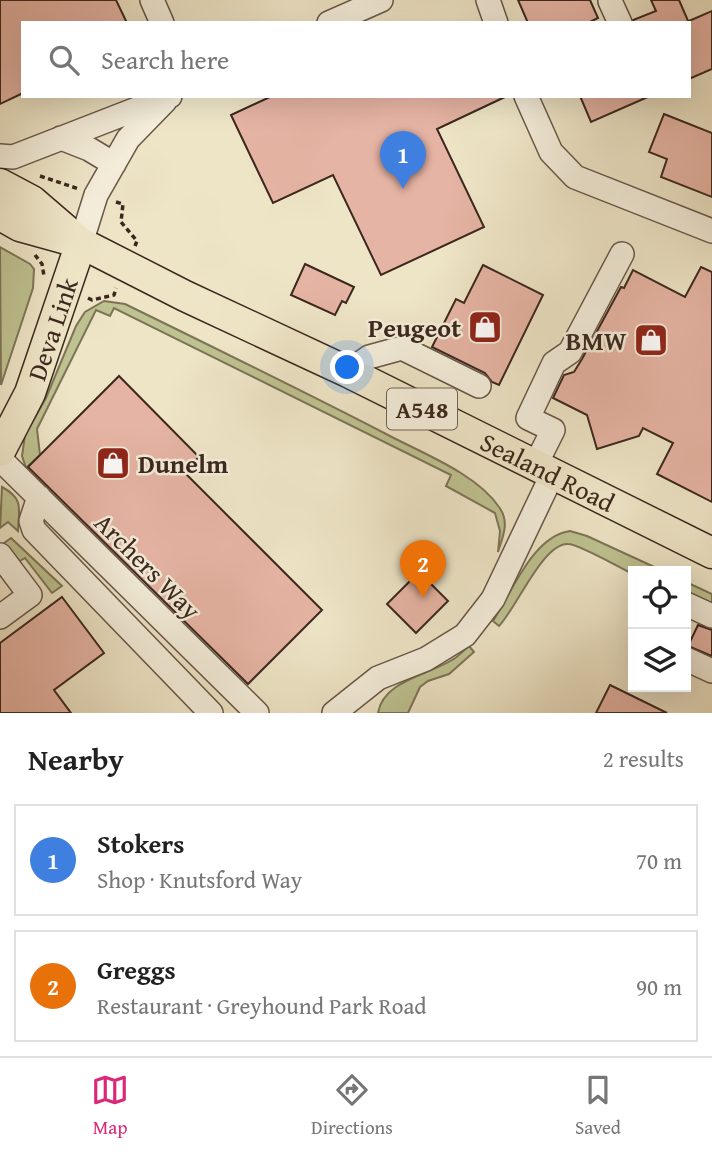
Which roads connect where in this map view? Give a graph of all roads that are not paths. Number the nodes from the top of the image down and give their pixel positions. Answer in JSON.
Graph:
{"nodes":[{"id":1,"x":152,"y":0,"type":"edge"},
{"id":2,"x":381,"y":0,"type":"edge"},
{"id":3,"x":488,"y":0,"type":"edge"},
{"id":4,"x":610,"y":1,"type":"edge"},
{"id":5,"x":161,"y":21,"type":"edge"},
{"id":6,"x":334,"y":21,"type":"edge"},
{"id":7,"x":495,"y":21,"type":"edge"},
{"id":8,"x":619,"y":21,"type":"edge"},
{"id":9,"x":165,"y":98,"type":"edge"},
{"id":10,"x":168,"y":98,"type":"edge"},
{"id":11,"x":527,"y":98,"type":"edge"},
{"id":12,"x":61,"y":138,"type":"junction"},
{"id":13,"x":0,"y":156,"type":"edge"},
{"id":14,"x":114,"y":164,"type":"junction"},
{"id":15,"x":0,"y":184,"type":"edge"},
{"id":16,"x":0,"y":215,"type":"edge"},
{"id":17,"x":712,"y":231,"type":"edge"},
{"id":18,"x":80,"y":243,"type":"junction"},
{"id":19,"x":622,"y":254,"type":"dead end"},
{"id":20,"x":348,"y":372,"type":"junction"},
{"id":21,"x":479,"y":386,"type":"dead end"},
{"id":22,"x":0,"y":451,"type":"edge"},
{"id":23,"x":0,"y":459,"type":"edge"},
{"id":24,"x":543,"y":471,"type":"junction"},
{"id":25,"x":39,"y":497,"type":"junction"},
{"id":26,"x":712,"y":553,"type":"edge"},
{"id":27,"x":0,"y":555,"type":"edge"},
{"id":28,"x":691,"y":606,"type":"edge"},
{"id":29,"x":712,"y":616,"type":"edge"},
{"id":30,"x":0,"y":617,"type":"edge"},
{"id":31,"x":691,"y":661,"type":"edge"},
{"id":32,"x":712,"y":671,"type":"edge"},
{"id":33,"x":202,"y":710,"type":"edge"},
{"id":34,"x":336,"y":712,"type":"edge"},
{"id":35,"x":257,"y":713,"type":"edge"}],
"edges":[{"from":1,"to":5,"type":"street"},
{"from":2,"to":6,"type":"street"},
{"from":3,"to":7,"type":"street"},
{"from":4,"to":8,"type":"street"},
{"from":9,"to":12,"type":"street"},
{"from":10,"to":14,"type":"street"},
{"from":11,"to":17,"type":"street"},
{"from":12,"to":13,"type":"street"},
{"from":12,"to":14,"type":"street"},
{"from":14,"to":18,"type":"street"},
{"from":15,"to":18,"type":"main road","name":"Sealand Road","number":"A548"},
{"from":16,"to":18,"type":"main road","name":"Sealand Road","number":"A548"},
{"from":18,"to":20,"type":"main road","name":"Sealand Road","number":"A548"},
{"from":18,"to":22,"type":"main road","name":"Deva Link"},
{"from":19,"to":24,"type":"street"},
{"from":20,"to":21,"type":"street"},
{"from":20,"to":24,"type":"main road","name":"Sealand Road","number":"A548"},
{"from":23,"to":25,"type":"street","name":"Archers Way"},
{"from":24,"to":26,"type":"main road","name":"Sealand Road","number":"A548"},
{"from":24,"to":34,"type":"street"},
{"from":25,"to":33,"type":"street"},
{"from":25,"to":35,"type":"street","name":"Archers Way"},
{"from":27,"to":30,"type":"street"},
{"from":28,"to":29,"type":"street"},
{"from":31,"to":32,"type":"street"}]}
